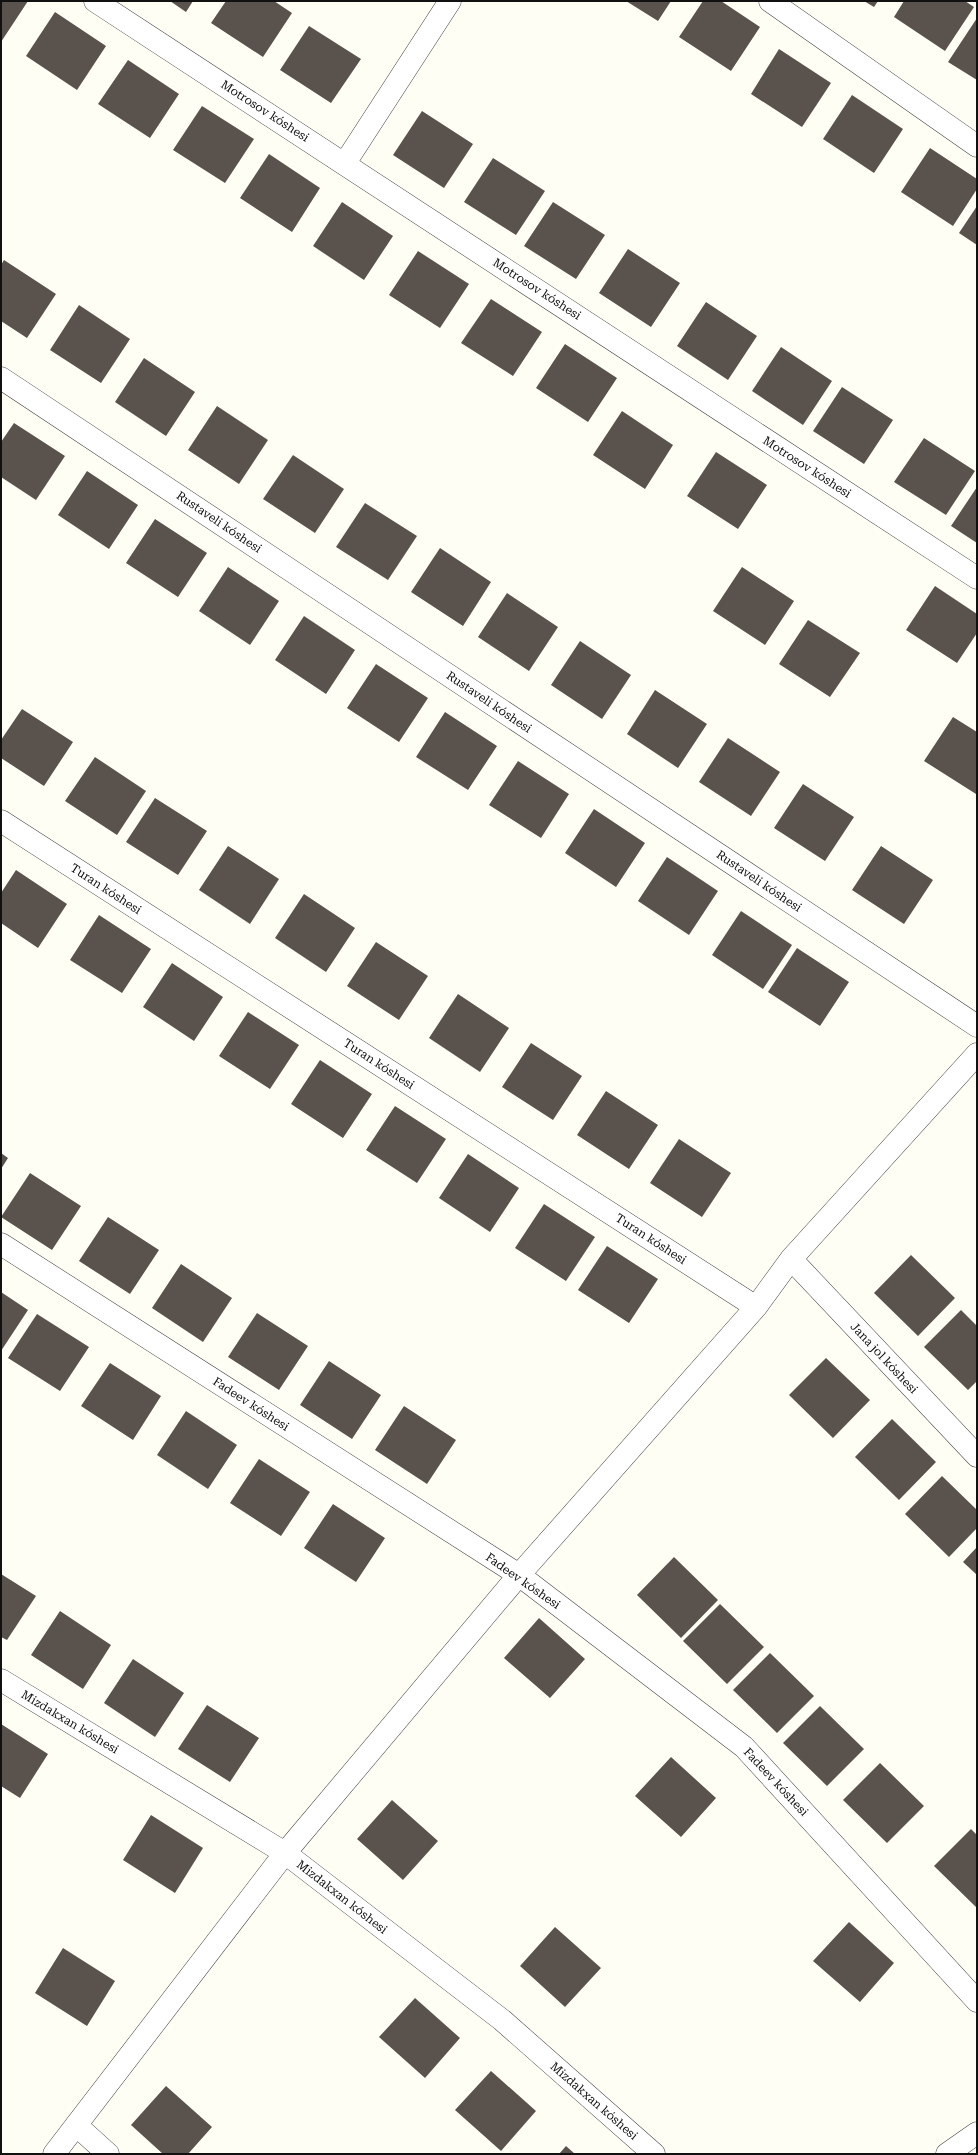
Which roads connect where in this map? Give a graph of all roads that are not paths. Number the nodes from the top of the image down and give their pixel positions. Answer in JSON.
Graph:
{"nodes":[{"id":1,"x":95,"y":1,"type":"edge"},
{"id":2,"x":450,"y":1,"type":"edge"},
{"id":3,"x":770,"y":1,"type":"edge"},
{"id":4,"x":977,"y":146,"type":"edge"},
{"id":5,"x":345,"y":163,"type":"junction"},
{"id":6,"x":1,"y":378,"type":"edge"},
{"id":7,"x":977,"y":578,"type":"edge"},
{"id":8,"x":1,"y":821,"type":"edge"},
{"id":9,"x":977,"y":1026,"type":"edge"},
{"id":10,"x":977,"y":1054,"type":"edge"},
{"id":11,"x":1,"y":1244,"type":"edge"},
{"id":12,"x":791,"y":1260,"type":"junction"},
{"id":13,"x":756,"y":1307,"type":"junction"},
{"id":14,"x":977,"y":1456,"type":"edge"},
{"id":15,"x":519,"y":1576,"type":"junction"},
{"id":16,"x":1,"y":1680,"type":"edge"},
{"id":17,"x":285,"y":1853,"type":"junction"},
{"id":18,"x":977,"y":2001,"type":"edge"},
{"id":19,"x":76,"y":2125,"type":"junction"},
{"id":20,"x":977,"y":2133,"type":"edge"},
{"id":21,"x":54,"y":2154,"type":"edge"},
{"id":22,"x":108,"y":2154,"type":"edge"},
{"id":23,"x":654,"y":2154,"type":"edge"},
{"id":24,"x":947,"y":2154,"type":"edge"}],
"edges":[{"from":1,"to":5,"type":"street","name":"Motrosov kóshesi"},
{"from":2,"to":5,"type":"street"},
{"from":3,"to":4,"type":"street"},
{"from":5,"to":7,"type":"street","name":"Motrosov kóshesi"},
{"from":6,"to":9,"type":"street","name":"Rustaveli kóshesi"},
{"from":8,"to":13,"type":"street","name":"Turan kóshesi"},
{"from":10,"to":12,"type":"street"},
{"from":11,"to":15,"type":"street","name":"Fadeev kóshesi"},
{"from":12,"to":13,"type":"street"},
{"from":12,"to":14,"type":"street","name":"Jana jol kóshesi"},
{"from":13,"to":15,"type":"street"},
{"from":15,"to":17,"type":"street"},
{"from":15,"to":18,"type":"street","name":"Fadeev kóshesi"},
{"from":16,"to":17,"type":"street","name":"Mizdakxan kóshesi"},
{"from":17,"to":19,"type":"street"},
{"from":17,"to":23,"type":"street","name":"Mizdakxan kóshesi"},
{"from":19,"to":21,"type":"street"},
{"from":19,"to":22,"type":"street"},
{"from":20,"to":24,"type":"street"}]}
